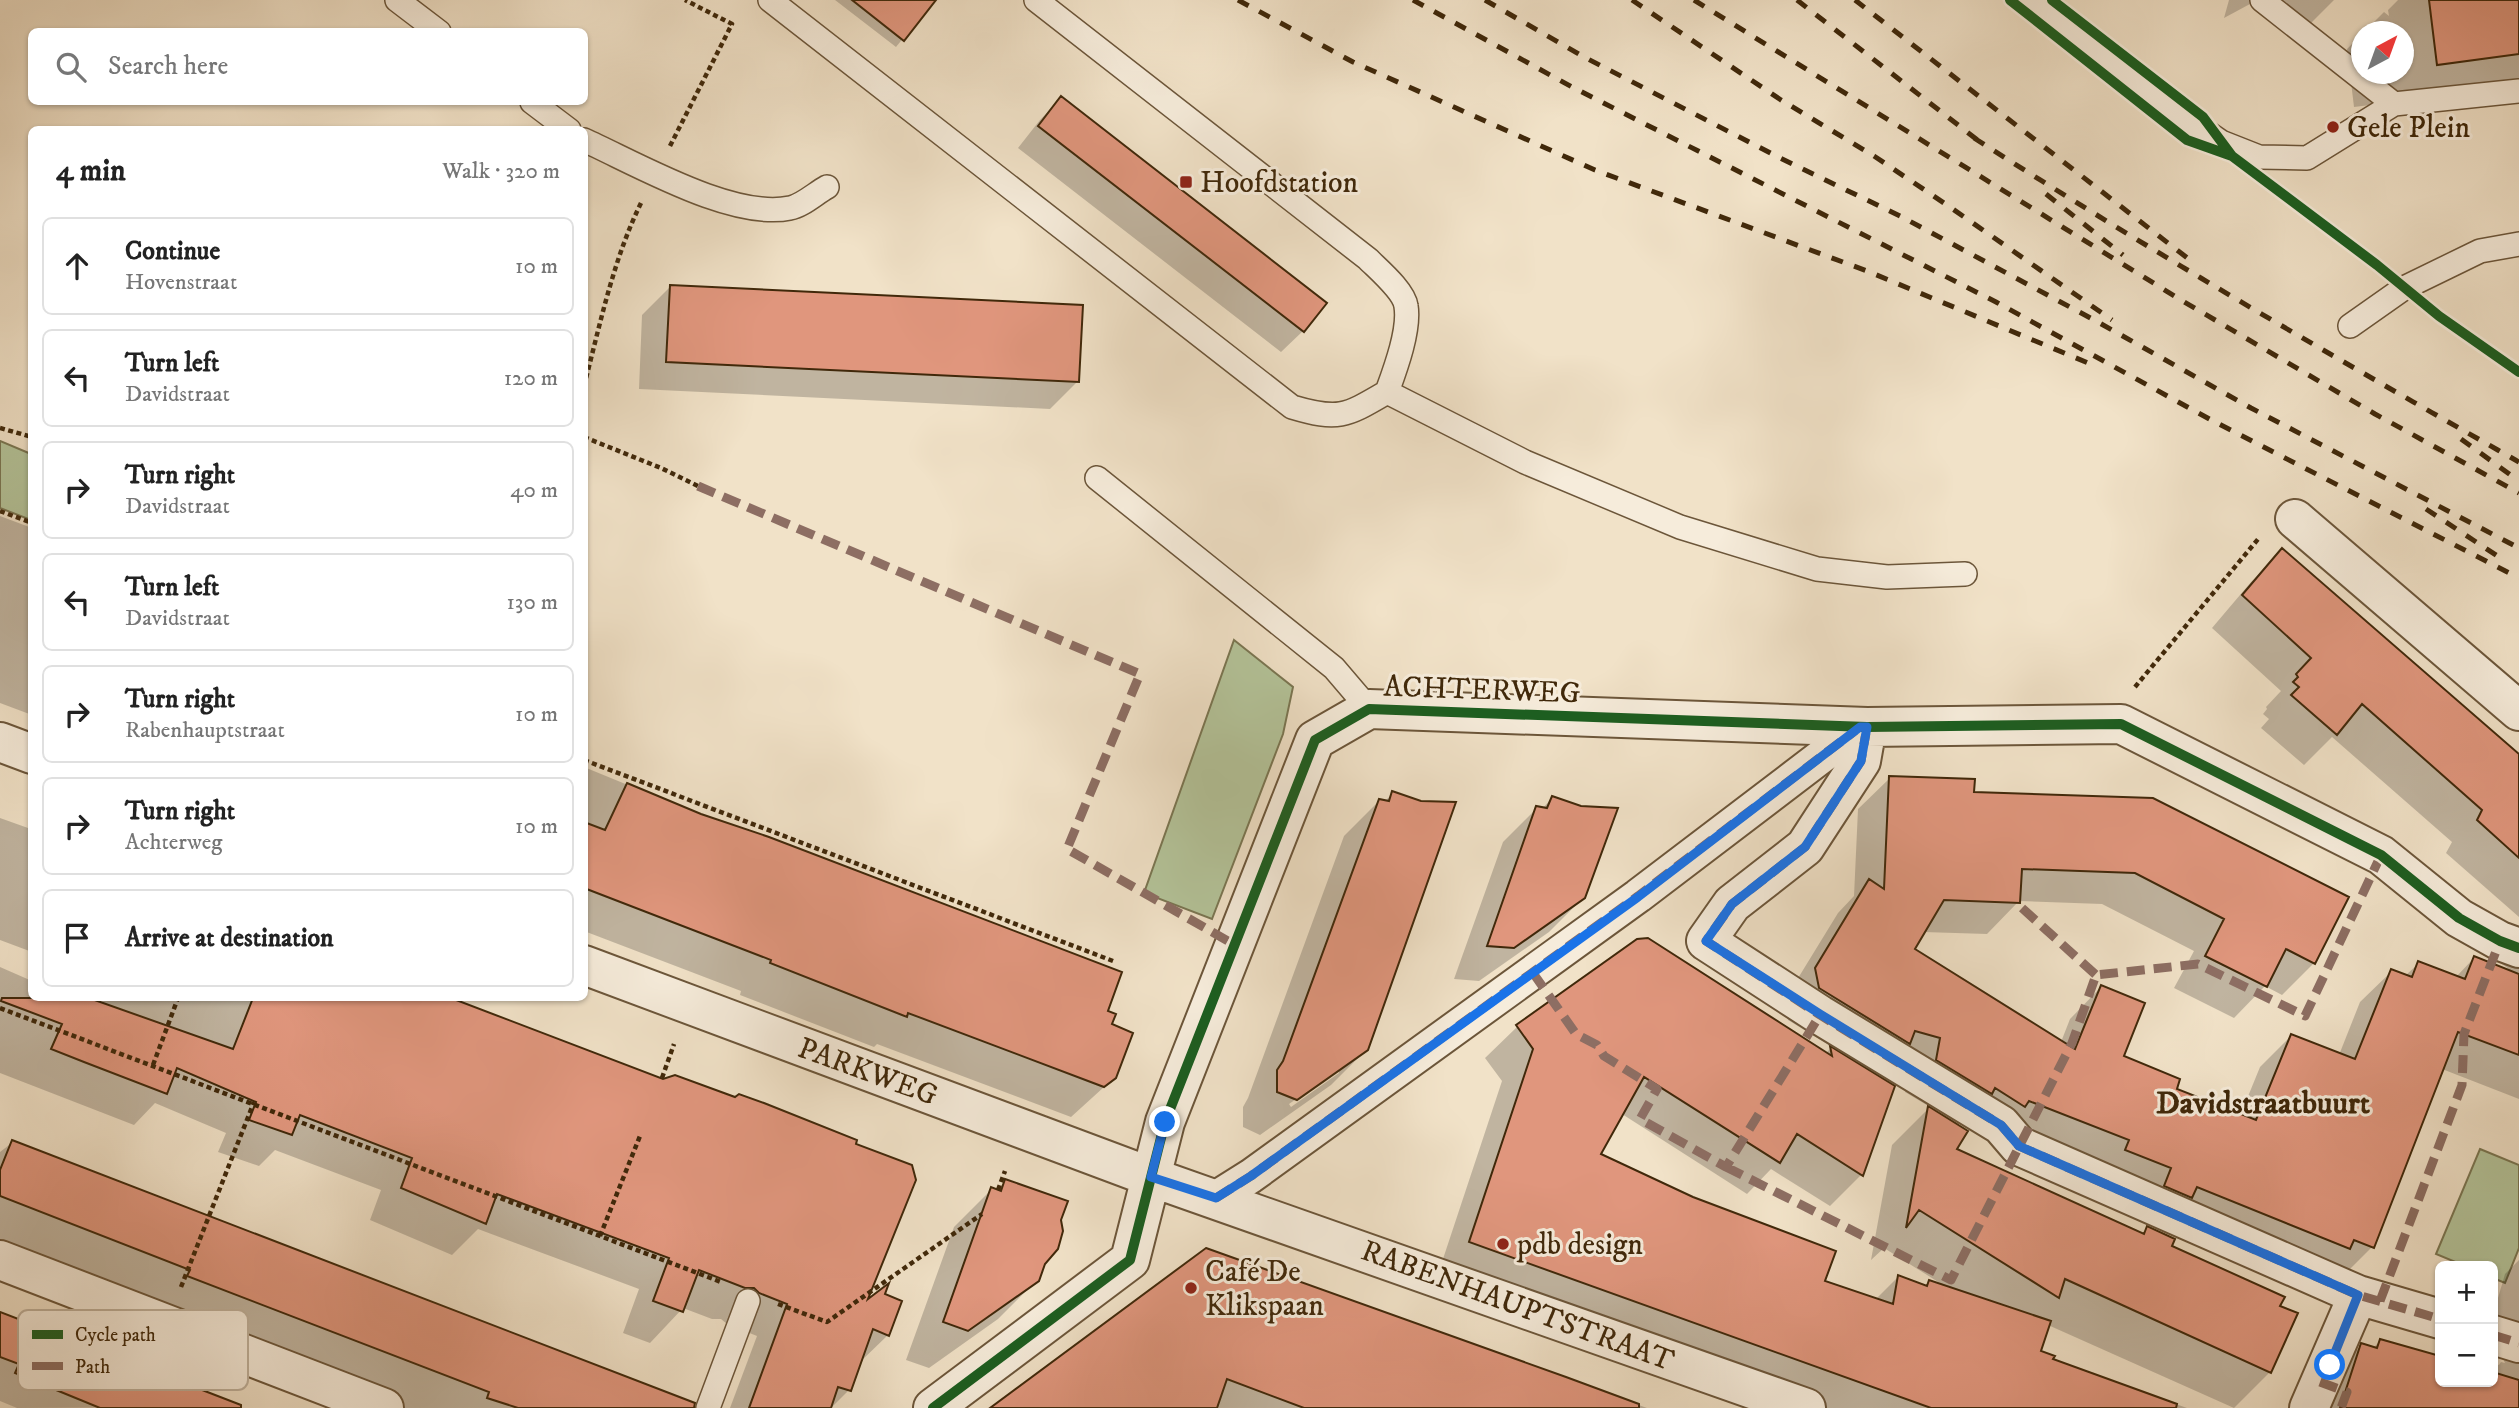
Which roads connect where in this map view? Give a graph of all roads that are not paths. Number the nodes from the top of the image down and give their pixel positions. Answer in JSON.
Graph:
{"nodes":[{"id":1,"x":397,"y":0,"type":"edge"},
{"id":2,"x":770,"y":0,"type":"edge"},
{"id":3,"x":1036,"y":0,"type":"edge"},
{"id":4,"x":2031,"y":0,"type":"edge"},
{"id":5,"x":2262,"y":0,"type":"edge"},
{"id":6,"x":434,"y":28,"type":"edge"},
{"id":7,"x":2519,"y":90,"type":"edge"},
{"id":8,"x":2394,"y":104,"type":"junction"},
{"id":9,"x":536,"y":105,"type":"edge"},
{"id":10,"x":564,"y":126,"type":"edge"},
{"id":11,"x":588,"y":142,"type":"edge"},
{"id":12,"x":827,"y":187,"type":"dead end"},
{"id":13,"x":2519,"y":244,"type":"edge"},
{"id":14,"x":2350,"y":326,"type":"dead end"},
{"id":15,"x":1387,"y":392,"type":"junction"},
{"id":16,"x":1097,"y":478,"type":"dead end"},
{"id":17,"x":2295,"y":519,"type":"dead end"},
{"id":18,"x":1965,"y":574,"type":"dead end"},
{"id":19,"x":1369,"y":709,"type":"junction"},
{"id":20,"x":2519,"y":711,"type":"edge"},
{"id":21,"x":1864,"y":727,"type":"junction"},
{"id":22,"x":0,"y":742,"type":"edge"},
{"id":23,"x":28,"y":752,"type":"edge"},
{"id":24,"x":2519,"y":948,"type":"edge"},
{"id":25,"x":588,"y":966,"type":"edge"},
{"id":26,"x":1151,"y":1177,"type":"junction"},
{"id":27,"x":1216,"y":1198,"type":"junction"},
{"id":28,"x":0,"y":1260,"type":"edge"},
{"id":29,"x":2358,"y":1295,"type":"junction"},
{"id":30,"x":748,"y":1301,"type":"dead end"},
{"id":31,"x":130,"y":1310,"type":"edge"},
{"id":32,"x":2435,"y":1318,"type":"edge"},
{"id":33,"x":2498,"y":1337,"type":"edge"},
{"id":34,"x":2519,"y":1343,"type":"edge"},
{"id":35,"x":248,"y":1356,"type":"edge"},
{"id":36,"x":384,"y":1408,"type":"edge"},
{"id":37,"x":708,"y":1408,"type":"edge"},
{"id":38,"x":933,"y":1408,"type":"edge"},
{"id":39,"x":1806,"y":1408,"type":"edge"},
{"id":40,"x":2309,"y":1408,"type":"edge"}],
"edges":[{"from":1,"to":6,"type":"lane"},
{"from":2,"to":15,"type":"lane"},
{"from":3,"to":15,"type":"lane"},
{"from":4,"to":8,"type":"lane"},
{"from":5,"to":8,"type":"lane"},
{"from":7,"to":8,"type":"lane"},
{"from":9,"to":10,"type":"lane"},
{"from":11,"to":12,"type":"lane"},
{"from":13,"to":14,"type":"lane"},
{"from":15,"to":18,"type":"lane"},
{"from":16,"to":19,"type":"lane"},
{"from":17,"to":20,"type":"street"},
{"from":19,"to":21,"type":"street","name":"ACHTERWEG"},
{"from":19,"to":26,"type":"street","name":"ACHTERWEG"},
{"from":21,"to":24,"type":"street","name":"ACHTERWEG"},
{"from":21,"to":27,"type":"street"},
{"from":21,"to":29,"type":"street"},
{"from":22,"to":23,"type":"street"},
{"from":25,"to":26,"type":"street","name":"PARKWEG"},
{"from":26,"to":27,"type":"street","name":"RABENHAUPTSTRAAT"},
{"from":26,"to":38,"type":"street","name":"ACHTERWEG"},
{"from":27,"to":39,"type":"street","name":"RABENHAUPTSTRAAT"},
{"from":28,"to":31,"type":"street"},
{"from":29,"to":32,"type":"street"},
{"from":29,"to":40,"type":"street"},
{"from":30,"to":37,"type":"lane"},
{"from":33,"to":34,"type":"street"},
{"from":35,"to":36,"type":"street"}]}
